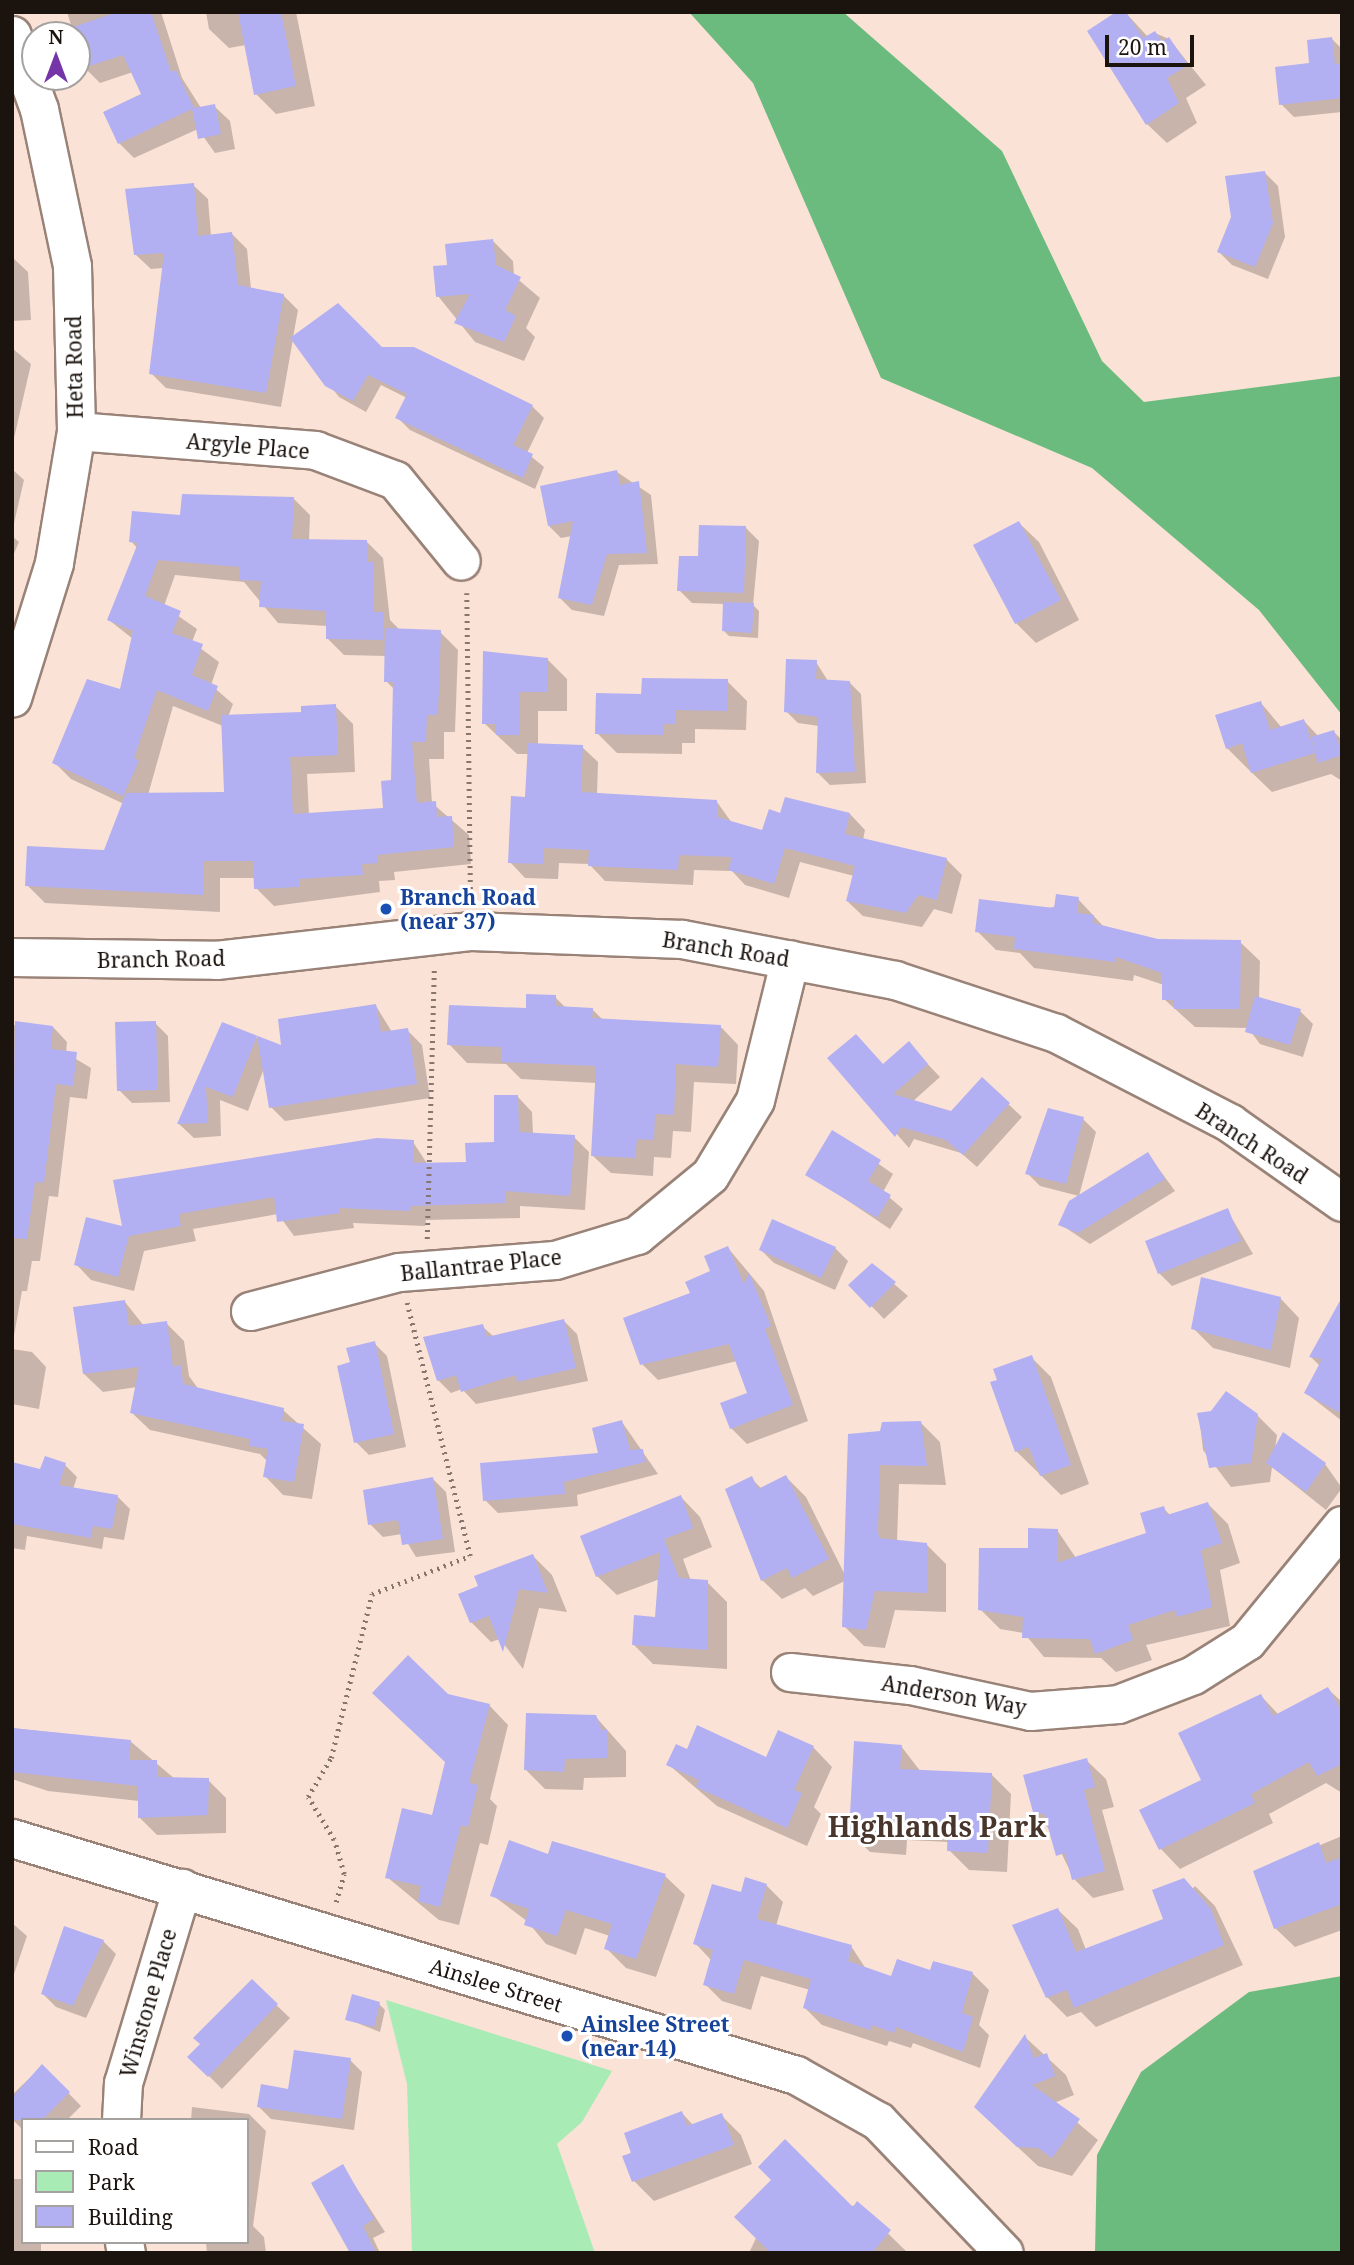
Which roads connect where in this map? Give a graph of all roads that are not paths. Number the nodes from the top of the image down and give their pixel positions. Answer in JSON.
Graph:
{"nodes":[{"id":1,"x":12,"y":35,"type":"edge"},
{"id":2,"x":76,"y":431,"type":"junction"},
{"id":3,"x":461,"y":561,"type":"road end"},
{"id":4,"x":12,"y":698,"type":"edge"},
{"id":5,"x":12,"y":957,"type":"edge"},
{"id":6,"x":790,"y":959,"type":"junction"},
{"id":7,"x":1342,"y":1202,"type":"edge"},
{"id":8,"x":250,"y":1311,"type":"dead end"},
{"id":9,"x":1342,"y":1525,"type":"edge"},
{"id":10,"x":790,"y":1672,"type":"dead end"},
{"id":11,"x":12,"y":1838,"type":"edge"},
{"id":12,"x":182,"y":1888,"type":"junction"},
{"id":13,"x":121,"y":2118,"type":"edge"},
{"id":14,"x":1004,"y":2253,"type":"edge"}],
"edges":[{"from":1,"to":2,"type":"street","name":"Heta Road"},
{"from":2,"to":3,"type":"street","name":"Argyle Place"},
{"from":2,"to":4,"type":"street","name":"Heta Road"},
{"from":5,"to":6,"type":"street","name":"Branch Road"},
{"from":6,"to":7,"type":"street","name":"Branch Road"},
{"from":6,"to":8,"type":"street","name":"Ballantrae Place"},
{"from":9,"to":10,"type":"street","name":"Anderson Way"},
{"from":11,"to":12,"type":"street","name":"Ainslee Street"},
{"from":12,"to":13,"type":"street","name":"Winstone Place"},
{"from":12,"to":14,"type":"street","name":"Ainslee Street"}]}
